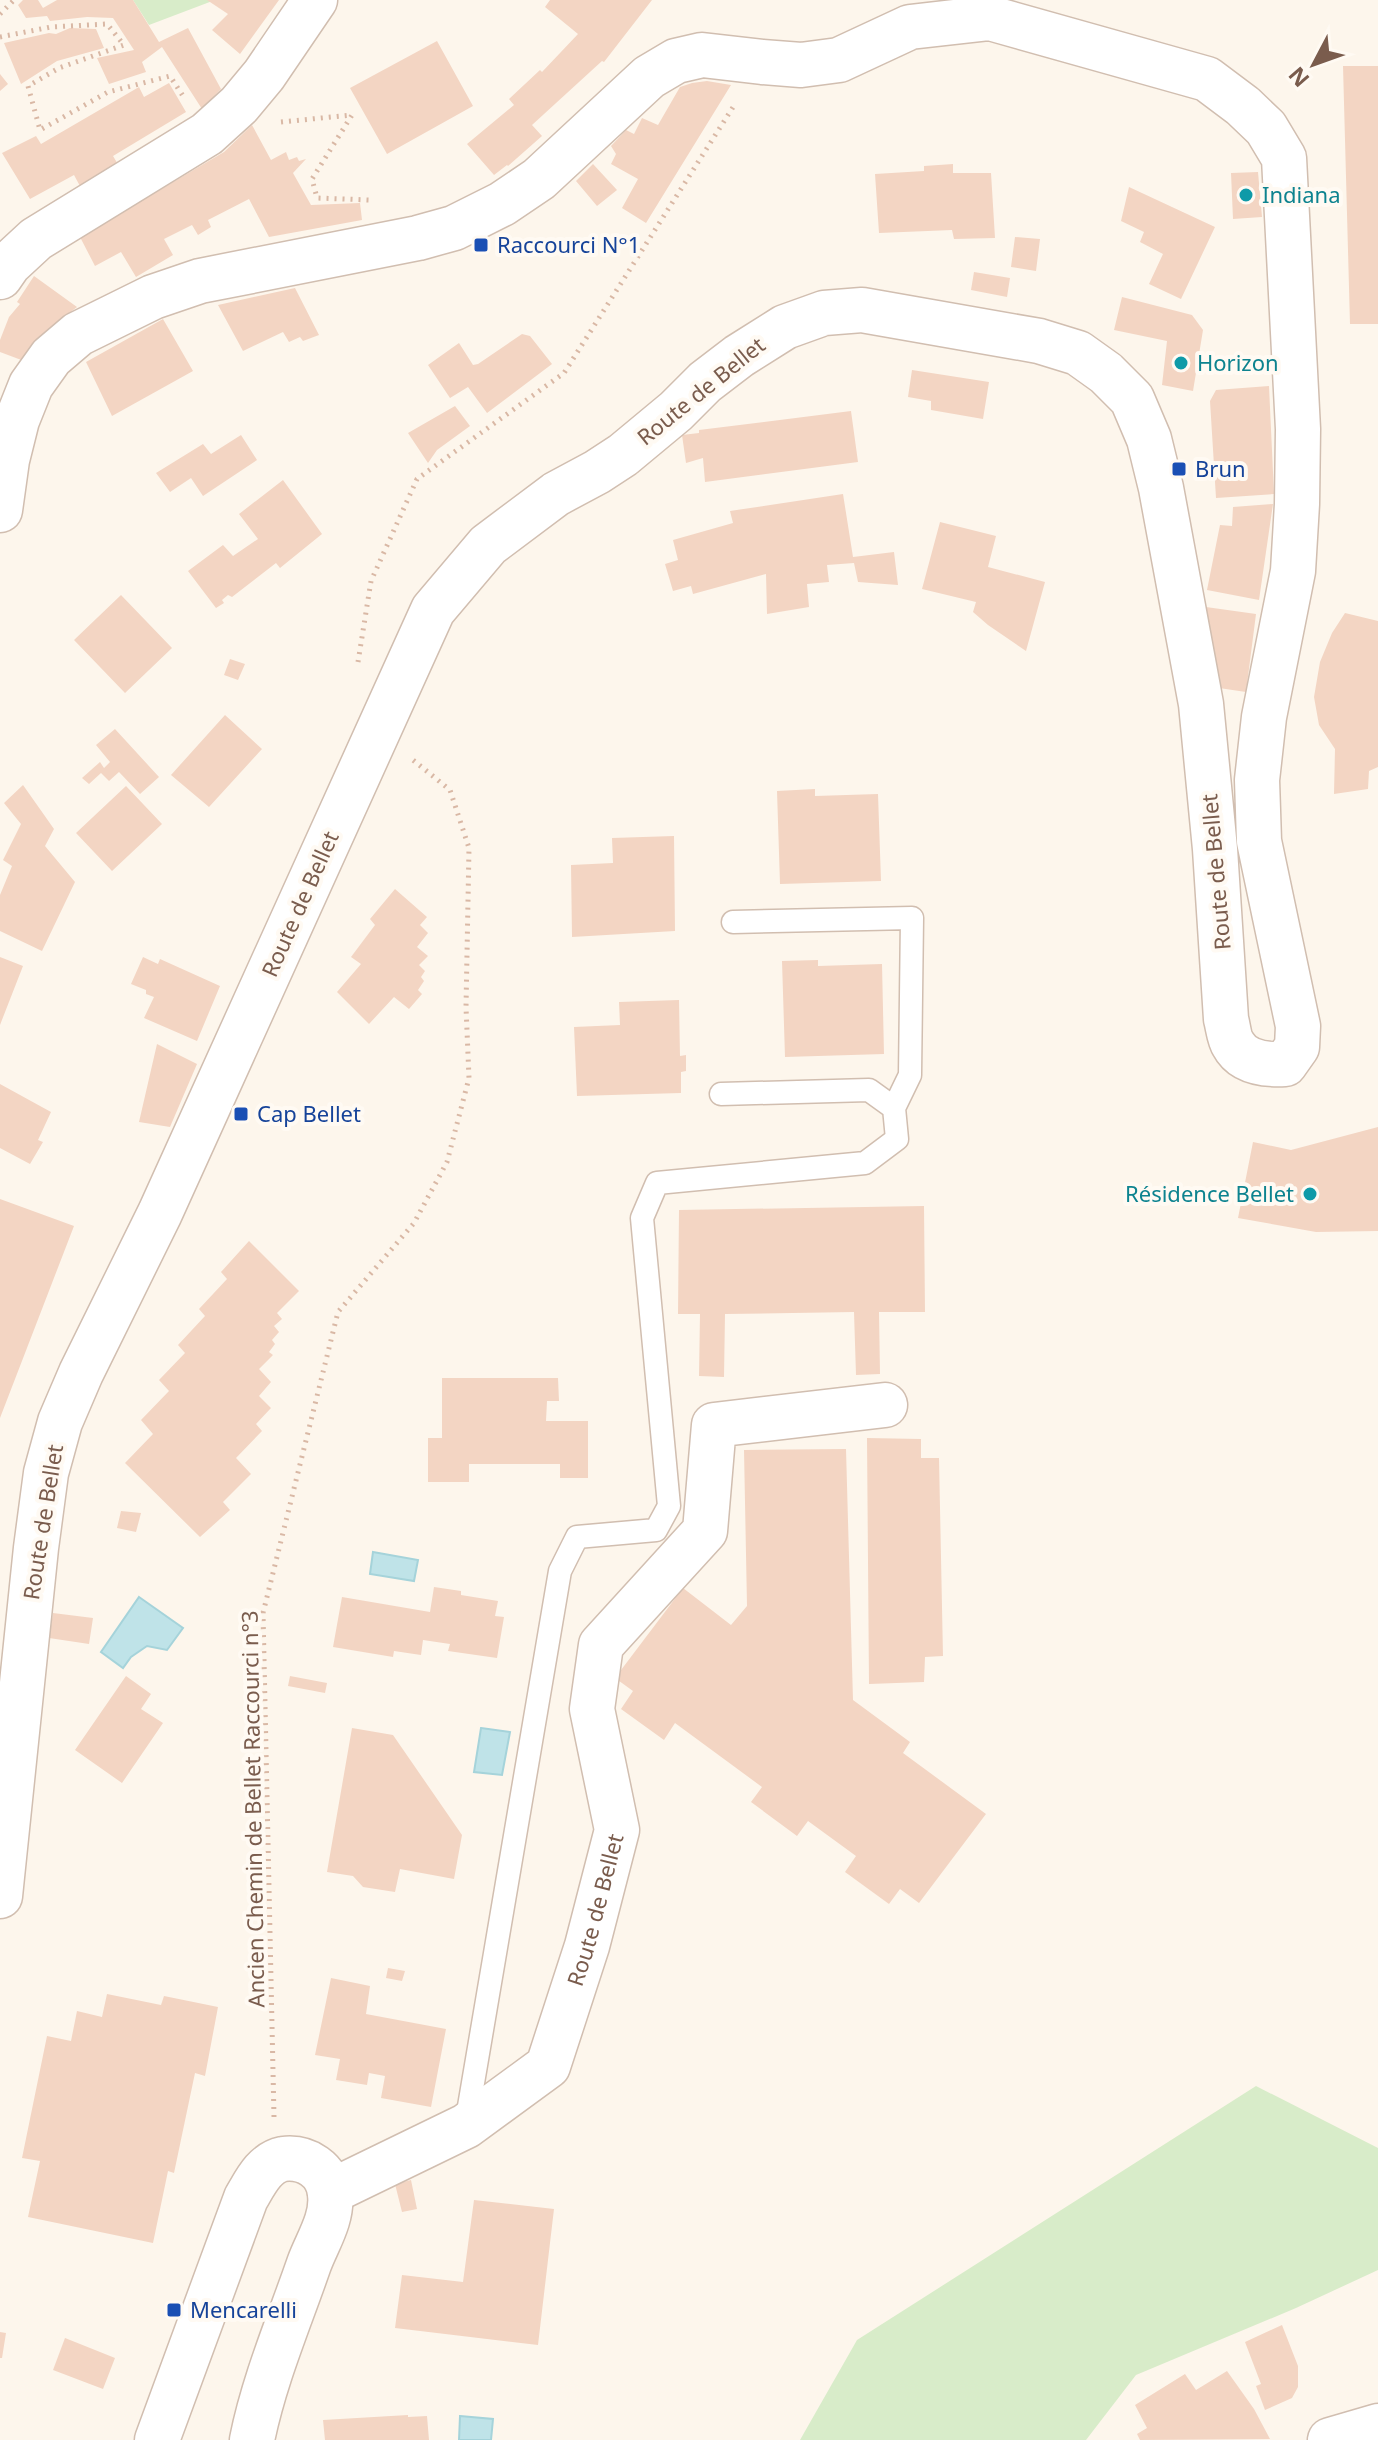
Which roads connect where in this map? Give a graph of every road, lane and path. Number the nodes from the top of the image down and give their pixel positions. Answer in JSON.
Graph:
{"nodes":[{"id":1,"x":14,"y":0,"type":"edge"},
{"id":2,"x":315,"y":0,"type":"edge"},
{"id":3,"x":0,"y":14,"type":"edge"},
{"id":4,"x":0,"y":37,"type":"edge"},
{"id":5,"x":762,"y":62,"type":"junction"},
{"id":6,"x":280,"y":112,"type":"dead end"},
{"id":7,"x":207,"y":134,"type":"junction"},
{"id":8,"x":378,"y":200,"type":"dead end"},
{"id":9,"x":0,"y":277,"type":"edge"},
{"id":10,"x":0,"y":510,"type":"edge"},
{"id":11,"x":357,"y":668,"type":"dead end"},
{"id":12,"x":367,"y":755,"type":"junction"},
{"id":13,"x":733,"y":922,"type":"dead end"},
{"id":14,"x":721,"y":1094,"type":"dead end"},
{"id":15,"x":894,"y":1108,"type":"junction"},
{"id":16,"x":885,"y":1405,"type":"dead end"},
{"id":17,"x":0,"y":1896,"type":"edge"},
{"id":18,"x":466,"y":2126,"type":"junction"},
{"id":19,"x":275,"y":2161,"type":"junction"},
{"id":20,"x":330,"y":2192,"type":"junction"},
{"id":21,"x":1378,"y":2426,"type":"edge"},
{"id":22,"x":157,"y":2440,"type":"edge"},
{"id":23,"x":252,"y":2440,"type":"edge"},
{"id":24,"x":1330,"y":2440,"type":"edge"}],
"edges":[{"from":1,"to":3,"type":"path"},
{"from":2,"to":7,"type":"street"},
{"from":4,"to":7,"type":"path"},
{"from":5,"to":10,"type":"street","name":"Route de Bellet"},
{"from":5,"to":11,"type":"path"},
{"from":5,"to":12,"type":"street","name":"Route de Bellet"},
{"from":6,"to":8,"type":"path"},
{"from":7,"to":9,"type":"street"},
{"from":12,"to":17,"type":"street","name":"Route de Bellet"},
{"from":12,"to":19,"type":"path","name":"Ancien Chemin de Bellet Raccourci n°3"},
{"from":13,"to":15,"type":"lane"},
{"from":14,"to":15,"type":"lane"},
{"from":15,"to":18,"type":"lane"},
{"from":16,"to":18,"type":"street","name":"Route de Bellet"},
{"from":18,"to":20,"type":"street","name":"Route de Bellet"},
{"from":19,"to":20,"type":"street"},
{"from":19,"to":22,"type":"street"},
{"from":20,"to":23,"type":"street"},
{"from":21,"to":24,"type":"street"}]}
